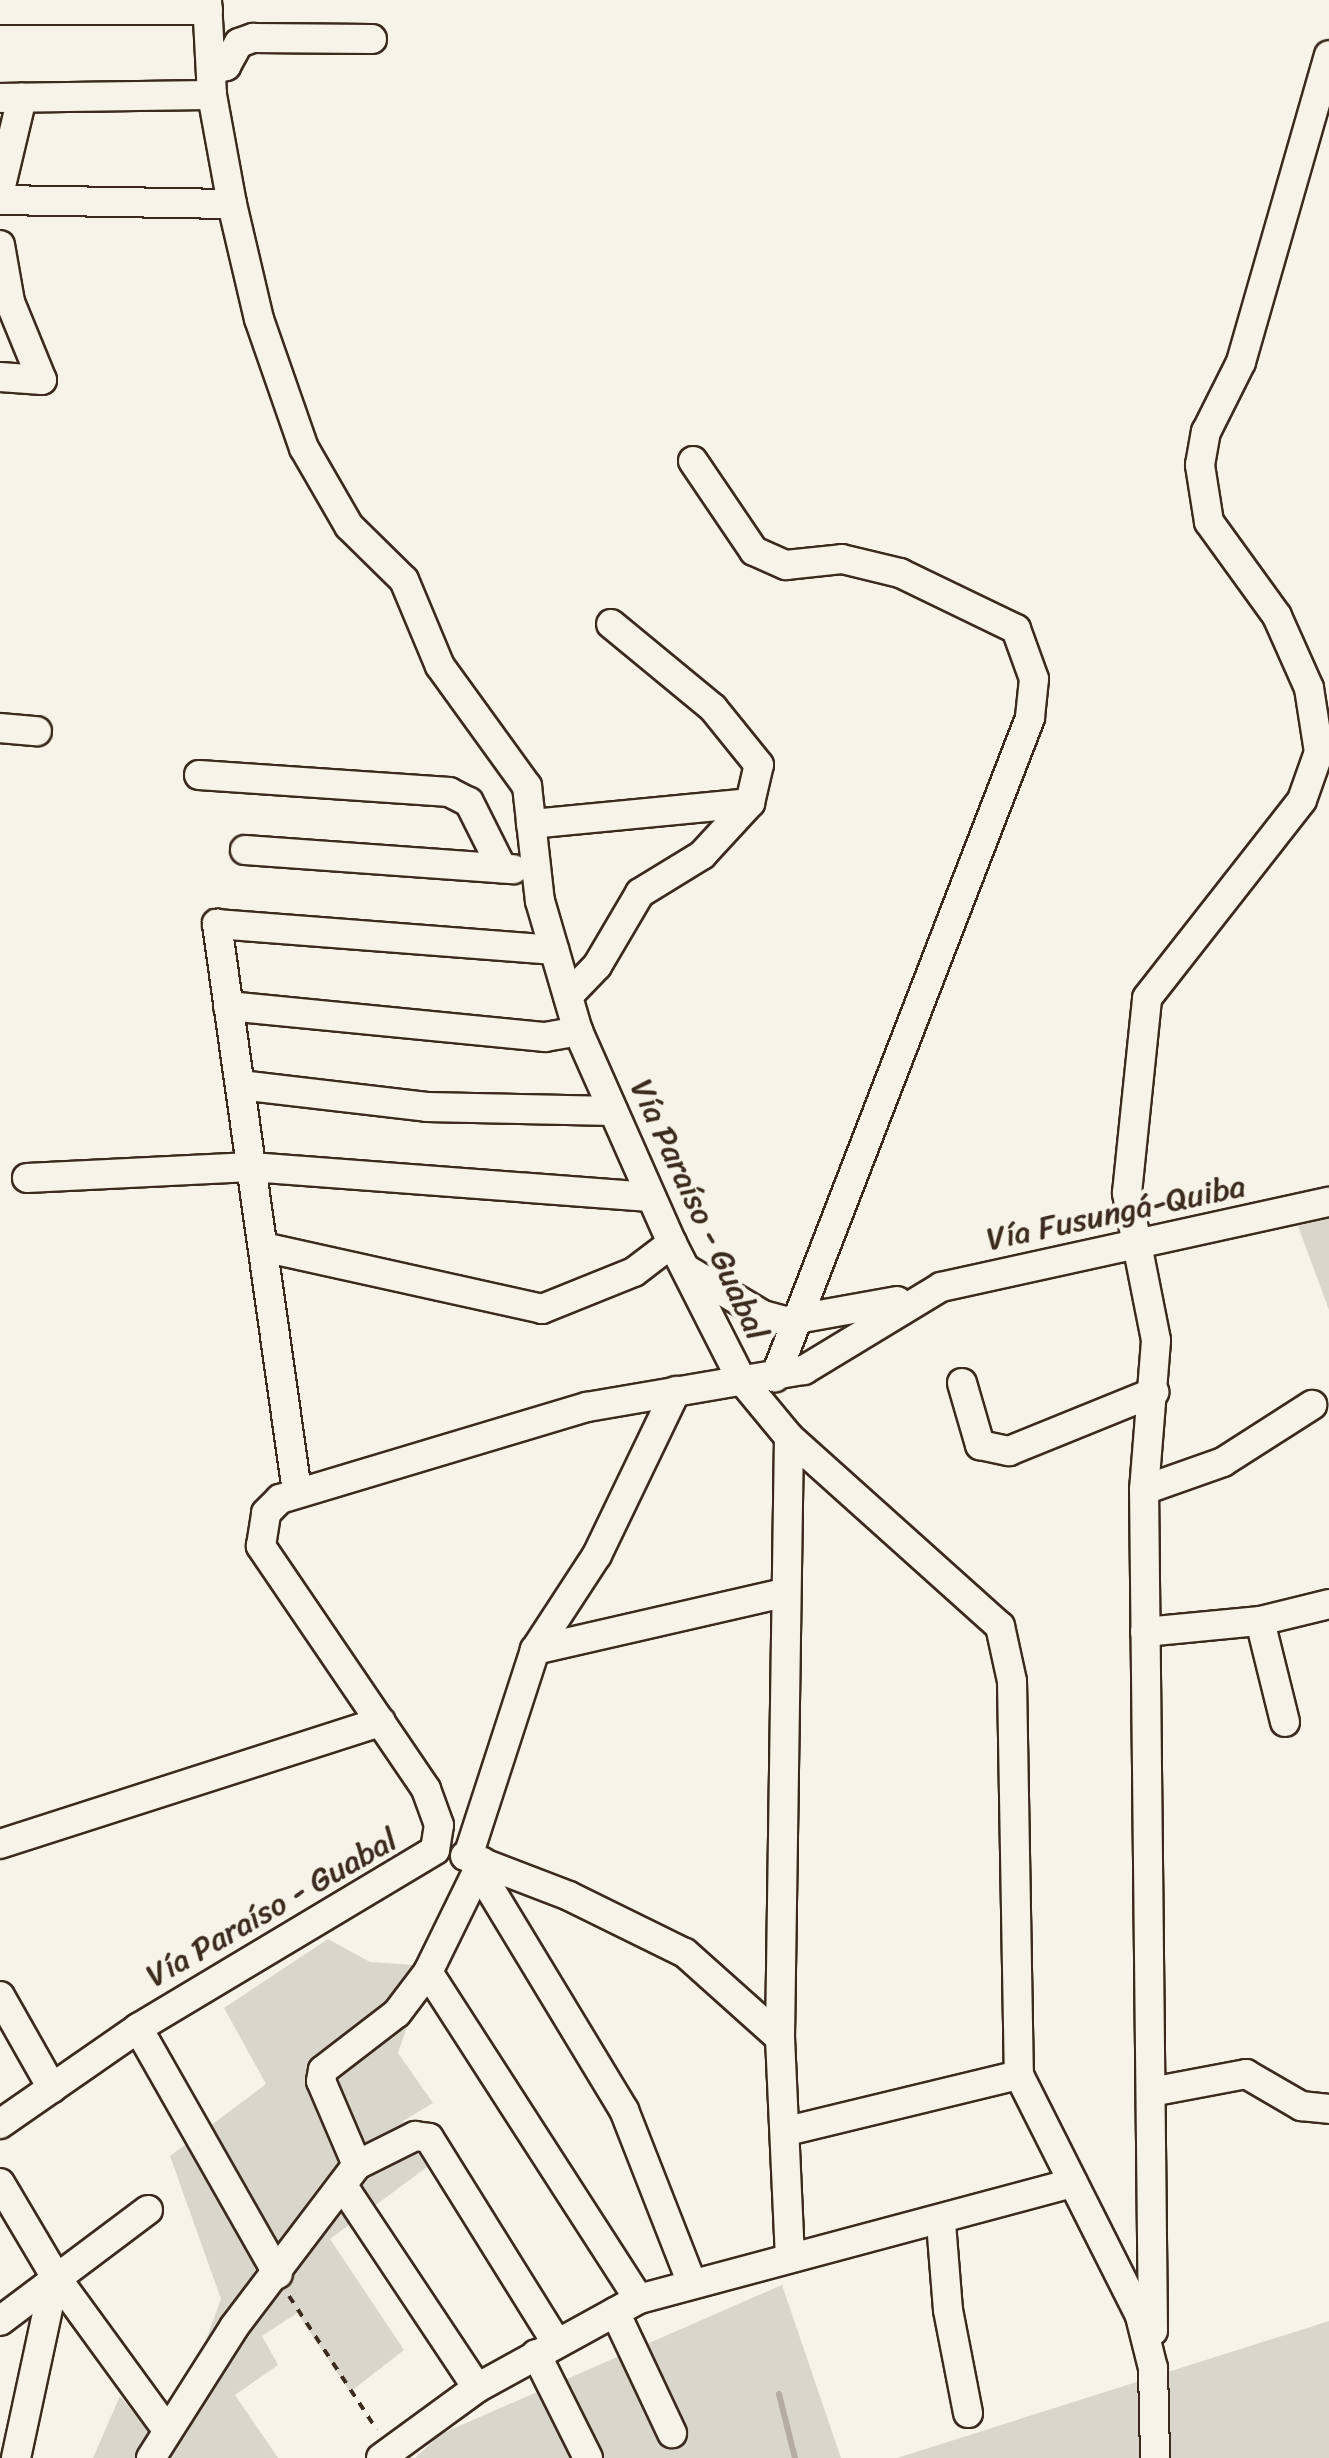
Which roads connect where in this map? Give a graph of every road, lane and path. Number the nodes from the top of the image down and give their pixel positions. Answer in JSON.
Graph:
{"nodes":[{"id":1,"x":63,"y":5,"type":"edge"},
{"id":2,"x":208,"y":5,"type":"edge"},
{"id":3,"x":0,"y":10,"type":"edge"},
{"id":4,"x":372,"y":39,"type":"dead end"},
{"id":5,"x":1329,"y":54,"type":"edge"},
{"id":6,"x":212,"y":82,"type":"junction"},
{"id":7,"x":11,"y":98,"type":"edge"},
{"id":8,"x":0,"y":190,"type":"edge"},
{"id":9,"x":0,"y":200,"type":"edge"},
{"id":10,"x":232,"y":204,"type":"junction"},
{"id":11,"x":0,"y":246,"type":"edge"},
{"id":12,"x":0,"y":377,"type":"edge"},
{"id":13,"x":693,"y":461,"type":"dead end"},
{"id":14,"x":611,"y":624,"type":"dead end"},
{"id":15,"x":0,"y":728,"type":"edge"},
{"id":16,"x":37,"y":731,"type":"dead end"},
{"id":17,"x":198,"y":775,"type":"dead end"},
{"id":18,"x":750,"y":803,"type":"junction"},
{"id":19,"x":531,"y":824,"type":"junction"},
{"id":20,"x":245,"y":850,"type":"dead end"},
{"id":21,"x":502,"y":868,"type":"junction"},
{"id":22,"x":536,"y":871,"type":"junction"},
{"id":23,"x":554,"y":950,"type":"junction"},
{"id":24,"x":568,"y":996,"type":"junction"},
{"id":25,"x":228,"y":1006,"type":"junction"},
{"id":26,"x":578,"y":1031,"type":"junction"},
{"id":27,"x":240,"y":1085,"type":"junction"},
{"id":28,"x":612,"y":1111,"type":"junction"},
{"id":29,"x":251,"y":1167,"type":"junction"},
{"id":30,"x":27,"y":1178,"type":"dead end"},
{"id":31,"x":650,"y":1198,"type":"junction"},
{"id":32,"x":1329,"y":1202,"type":"edge"},
{"id":33,"x":1136,"y":1241,"type":"junction"},
{"id":34,"x":262,"y":1247,"type":"junction"},
{"id":35,"x":678,"y":1255,"type":"junction"},
{"id":36,"x":918,"y":1297,"type":"junction"},
{"id":37,"x":801,"y":1321,"type":"junction"},
{"id":38,"x":775,"y":1377,"type":"junction"},
{"id":39,"x":741,"y":1379,"type":"junction"},
{"id":40,"x":962,"y":1382,"type":"dead end"},
{"id":41,"x":676,"y":1391,"type":"junction"},
{"id":42,"x":1154,"y":1392,"type":"junction"},
{"id":43,"x":1312,"y":1406,"type":"dead end"},
{"id":44,"x":789,"y":1437,"type":"junction"},
{"id":45,"x":1144,"y":1490,"type":"junction"},
{"id":46,"x":297,"y":1492,"type":"junction"},
{"id":47,"x":784,"y":1593,"type":"junction"},
{"id":48,"x":1329,"y":1604,"type":"edge"},
{"id":49,"x":1260,"y":1621,"type":"junction"},
{"id":50,"x":1146,"y":1632,"type":"junction"},
{"id":51,"x":535,"y":1650,"type":"junction"},
{"id":52,"x":381,"y":1722,"type":"junction"},
{"id":53,"x":1286,"y":1722,"type":"dead end"},
{"id":54,"x":0,"y":1844,"type":"edge"},
{"id":55,"x":435,"y":1850,"type":"junction"},
{"id":56,"x":476,"y":1862,"type":"junction"},
{"id":57,"x":428,"y":1972,"type":"junction"},
{"id":58,"x":0,"y":1996,"type":"edge"},
{"id":59,"x":138,"y":2028,"type":"junction"},
{"id":60,"x":780,"y":2038,"type":"junction"},
{"id":61,"x":1019,"y":2075,"type":"junction"},
{"id":62,"x":52,"y":2088,"type":"junction"},
{"id":63,"x":1151,"y":2092,"type":"junction"},
{"id":64,"x":1329,"y":2109,"type":"edge"},
{"id":65,"x":0,"y":2124,"type":"edge"},
{"id":66,"x":787,"y":2131,"type":"junction"},
{"id":67,"x":350,"y":2175,"type":"junction"},
{"id":68,"x":0,"y":2182,"type":"edge"},
{"id":69,"x":1073,"y":2182,"type":"junction"},
{"id":70,"x":148,"y":2210,"type":"dead end"},
{"id":71,"x":941,"y":2223,"type":"junction"},
{"id":72,"x":790,"y":2257,"type":"junction"},
{"id":73,"x":278,"y":2274,"type":"junction"},
{"id":74,"x":56,"y":2276,"type":"junction"},
{"id":75,"x":691,"y":2281,"type":"junction"},
{"id":76,"x":627,"y":2306,"type":"junction"},
{"id":77,"x":0,"y":2320,"type":"edge"},
{"id":78,"x":546,"y":2348,"type":"junction"},
{"id":79,"x":1153,"y":2368,"type":"junction"},
{"id":80,"x":477,"y":2388,"type":"junction"},
{"id":81,"x":968,"y":2414,"type":"dead end"},
{"id":82,"x":166,"y":2428,"type":"junction"},
{"id":83,"x":672,"y":2433,"type":"dead end"},
{"id":84,"x":386,"y":2454,"type":"edge"},
{"id":85,"x":16,"y":2458,"type":"edge"},
{"id":86,"x":151,"y":2458,"type":"edge"},
{"id":87,"x":588,"y":2458,"type":"edge"},
{"id":88,"x":1155,"y":2458,"type":"edge"}],
"edges":[{"from":1,"to":2,"type":"street"},
{"from":1,"to":3,"type":"street"},
{"from":2,"to":6,"type":"street","name":"Vía Paraíso - Guabal"},
{"from":4,"to":6,"type":"street"},
{"from":5,"to":33,"type":"street"},
{"from":6,"to":7,"type":"street"},
{"from":6,"to":10,"type":"street","name":"Vía Paraíso - Guabal"},
{"from":7,"to":8,"type":"street"},
{"from":9,"to":10,"type":"street"},
{"from":10,"to":19,"type":"street","name":"Vía Paraíso - Guabal"},
{"from":11,"to":12,"type":"street"},
{"from":13,"to":37,"type":"street"},
{"from":14,"to":18,"type":"street"},
{"from":15,"to":16,"type":"street"},
{"from":17,"to":21,"type":"street"},
{"from":18,"to":19,"type":"street"},
{"from":18,"to":24,"type":"street"},
{"from":19,"to":22,"type":"street","name":"Vía Paraíso - Guabal"},
{"from":20,"to":21,"type":"street"},
{"from":21,"to":22,"type":"street"},
{"from":22,"to":23,"type":"street","name":"Vía Paraíso - Guabal"},
{"from":23,"to":24,"type":"street","name":"Vía Paraíso - Guabal"},
{"from":23,"to":25,"type":"street"},
{"from":24,"to":26,"type":"street","name":"Vía Paraíso - Guabal"},
{"from":25,"to":26,"type":"street"},
{"from":25,"to":27,"type":"street"},
{"from":26,"to":28,"type":"street","name":"Vía Paraíso - Guabal"},
{"from":27,"to":28,"type":"street"},
{"from":27,"to":29,"type":"street"},
{"from":28,"to":31,"type":"street","name":"Vía Paraíso - Guabal"},
{"from":29,"to":30,"type":"street"},
{"from":29,"to":31,"type":"street"},
{"from":29,"to":34,"type":"street"},
{"from":31,"to":35,"type":"street","name":"Vía Paraíso - Guabal"},
{"from":32,"to":33,"type":"street","name":"Vía Fusungá-Quiba"},
{"from":33,"to":36,"type":"street","name":"Vía Fusungá-Quiba"},
{"from":33,"to":42,"type":"street"},
{"from":34,"to":35,"type":"street"},
{"from":34,"to":46,"type":"street"},
{"from":35,"to":37,"type":"street"},
{"from":35,"to":39,"type":"street","name":"Vía Paraíso - Guabal"},
{"from":36,"to":37,"type":"street","name":"Vía Fusungá-Quiba"},
{"from":36,"to":38,"type":"street"},
{"from":37,"to":38,"type":"street"},
{"from":38,"to":39,"type":"street"},
{"from":39,"to":41,"type":"street","name":"Vía Paraíso - Guabal"},
{"from":39,"to":44,"type":"street"},
{"from":40,"to":42,"type":"street"},
{"from":41,"to":46,"type":"street","name":"Vía Paraíso - Guabal"},
{"from":41,"to":51,"type":"street"},
{"from":42,"to":45,"type":"street"},
{"from":43,"to":45,"type":"street"},
{"from":44,"to":47,"type":"street"},
{"from":44,"to":61,"type":"street"},
{"from":45,"to":50,"type":"street"},
{"from":46,"to":52,"type":"street","name":"Vía Paraíso - Guabal"},
{"from":47,"to":51,"type":"street"},
{"from":47,"to":60,"type":"street"},
{"from":48,"to":49,"type":"street"},
{"from":49,"to":50,"type":"street"},
{"from":49,"to":53,"type":"street"},
{"from":50,"to":63,"type":"street"},
{"from":51,"to":56,"type":"street"},
{"from":52,"to":54,"type":"street"},
{"from":52,"to":55,"type":"street","name":"Vía Paraíso - Guabal"},
{"from":55,"to":56,"type":"street"},
{"from":55,"to":59,"type":"street","name":"Vía Paraíso - Guabal"},
{"from":56,"to":57,"type":"street"},
{"from":56,"to":60,"type":"street"},
{"from":56,"to":75,"type":"street"},
{"from":57,"to":67,"type":"street"},
{"from":57,"to":76,"type":"street"},
{"from":58,"to":62,"type":"street"},
{"from":59,"to":62,"type":"street","name":"Vía Paraíso - Guabal"},
{"from":59,"to":73,"type":"street"},
{"from":60,"to":66,"type":"street"},
{"from":61,"to":66,"type":"street"},
{"from":61,"to":69,"type":"street"},
{"from":62,"to":65,"type":"street","name":"Vía Paraíso - Guabal"},
{"from":63,"to":64,"type":"street"},
{"from":63,"to":79,"type":"street"},
{"from":66,"to":72,"type":"street"},
{"from":67,"to":73,"type":"street"},
{"from":67,"to":78,"type":"street"},
{"from":67,"to":80,"type":"street"},
{"from":68,"to":74,"type":"street"},
{"from":69,"to":71,"type":"street"},
{"from":69,"to":79,"type":"street"},
{"from":70,"to":74,"type":"street"},
{"from":71,"to":72,"type":"street"},
{"from":71,"to":81,"type":"street"},
{"from":72,"to":75,"type":"street"},
{"from":73,"to":82,"type":"street"},
{"from":73,"to":84,"type":"path"},
{"from":74,"to":77,"type":"street"},
{"from":74,"to":82,"type":"street"},
{"from":74,"to":85,"type":"street"},
{"from":75,"to":76,"type":"street"},
{"from":76,"to":78,"type":"street"},
{"from":76,"to":83,"type":"street"},
{"from":78,"to":80,"type":"street"},
{"from":78,"to":87,"type":"street"},
{"from":79,"to":88,"type":"street"},
{"from":80,"to":84,"type":"street"},
{"from":82,"to":86,"type":"street"}]}
